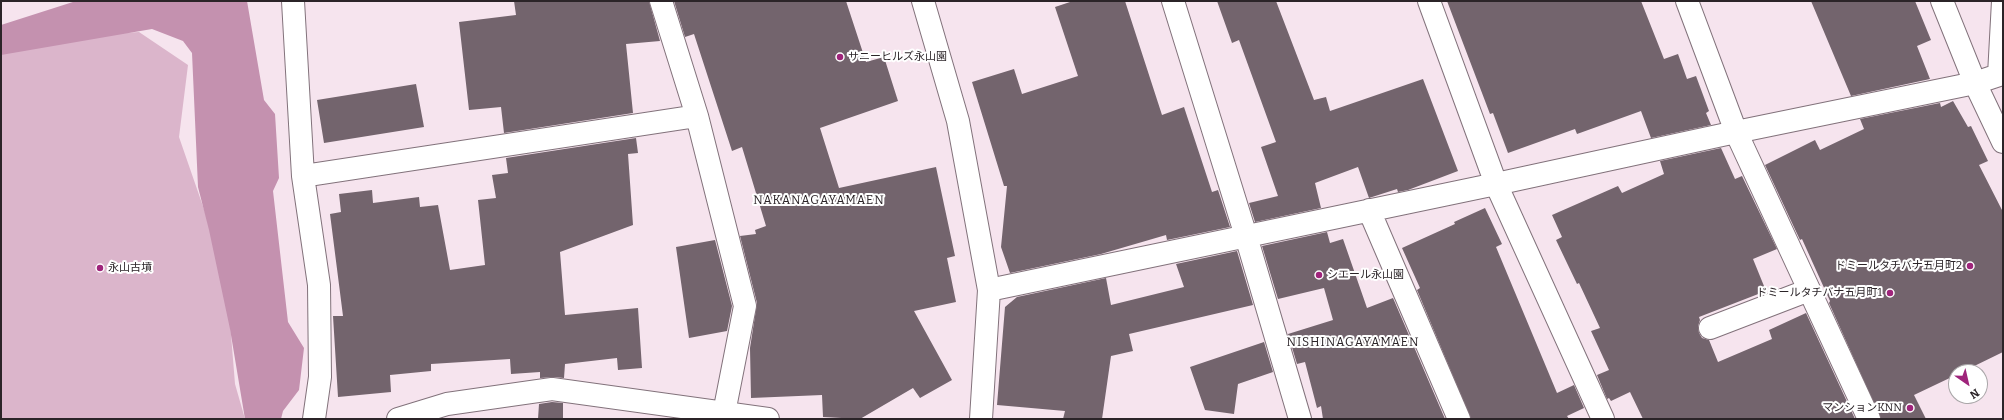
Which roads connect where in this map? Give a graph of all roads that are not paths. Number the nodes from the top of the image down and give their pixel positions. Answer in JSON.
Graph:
{"nodes":[{"id":1,"x":293,"y":1,"type":"edge"},
{"id":2,"x":661,"y":1,"type":"edge"},
{"id":3,"x":922,"y":1,"type":"edge"},
{"id":4,"x":1173,"y":1,"type":"edge"},
{"id":5,"x":1429,"y":1,"type":"edge"},
{"id":6,"x":1687,"y":1,"type":"edge"},
{"id":7,"x":1942,"y":1,"type":"edge"},
{"id":8,"x":2003,"y":1,"type":"edge"},
{"id":9,"x":1975,"y":83,"type":"junction"},
{"id":10,"x":697,"y":116,"type":"junction"},
{"id":11,"x":1736,"y":132,"type":"junction"},
{"id":12,"x":2003,"y":142,"type":"edge"},
{"id":13,"x":303,"y":176,"type":"junction"},
{"id":14,"x":1496,"y":184,"type":"junction"},
{"id":15,"x":1369,"y":210,"type":"junction"},
{"id":16,"x":1246,"y":236,"type":"junction"},
{"id":17,"x":989,"y":290,"type":"junction"},
{"id":18,"x":1810,"y":290,"type":"junction"},
{"id":19,"x":1710,"y":328,"type":"dead end"},
{"id":20,"x":724,"y":413,"type":"junction"},
{"id":21,"x":314,"y":419,"type":"edge"},
{"id":22,"x":398,"y":419,"type":"edge"},
{"id":23,"x":768,"y":419,"type":"edge"},
{"id":24,"x":981,"y":419,"type":"edge"},
{"id":25,"x":1300,"y":419,"type":"edge"},
{"id":26,"x":1459,"y":419,"type":"edge"},
{"id":27,"x":1603,"y":419,"type":"edge"},
{"id":28,"x":1869,"y":419,"type":"edge"}],
"edges":[{"from":1,"to":13,"type":"street"},
{"from":2,"to":10,"type":"street"},
{"from":3,"to":17,"type":"street"},
{"from":4,"to":16,"type":"street"},
{"from":5,"to":14,"type":"street"},
{"from":6,"to":11,"type":"street"},
{"from":7,"to":9,"type":"street"},
{"from":8,"to":9,"type":"street"},
{"from":9,"to":11,"type":"street"},
{"from":9,"to":12,"type":"street"},
{"from":10,"to":13,"type":"street"},
{"from":10,"to":20,"type":"street"},
{"from":11,"to":14,"type":"street"},
{"from":11,"to":18,"type":"street"},
{"from":13,"to":21,"type":"street"},
{"from":14,"to":15,"type":"street"},
{"from":14,"to":27,"type":"street"},
{"from":15,"to":16,"type":"street"},
{"from":15,"to":26,"type":"street"},
{"from":16,"to":17,"type":"street"},
{"from":16,"to":25,"type":"street"},
{"from":17,"to":24,"type":"street"},
{"from":18,"to":19,"type":"street"},
{"from":18,"to":28,"type":"street"},
{"from":20,"to":22,"type":"street"},
{"from":20,"to":23,"type":"street"}]}
